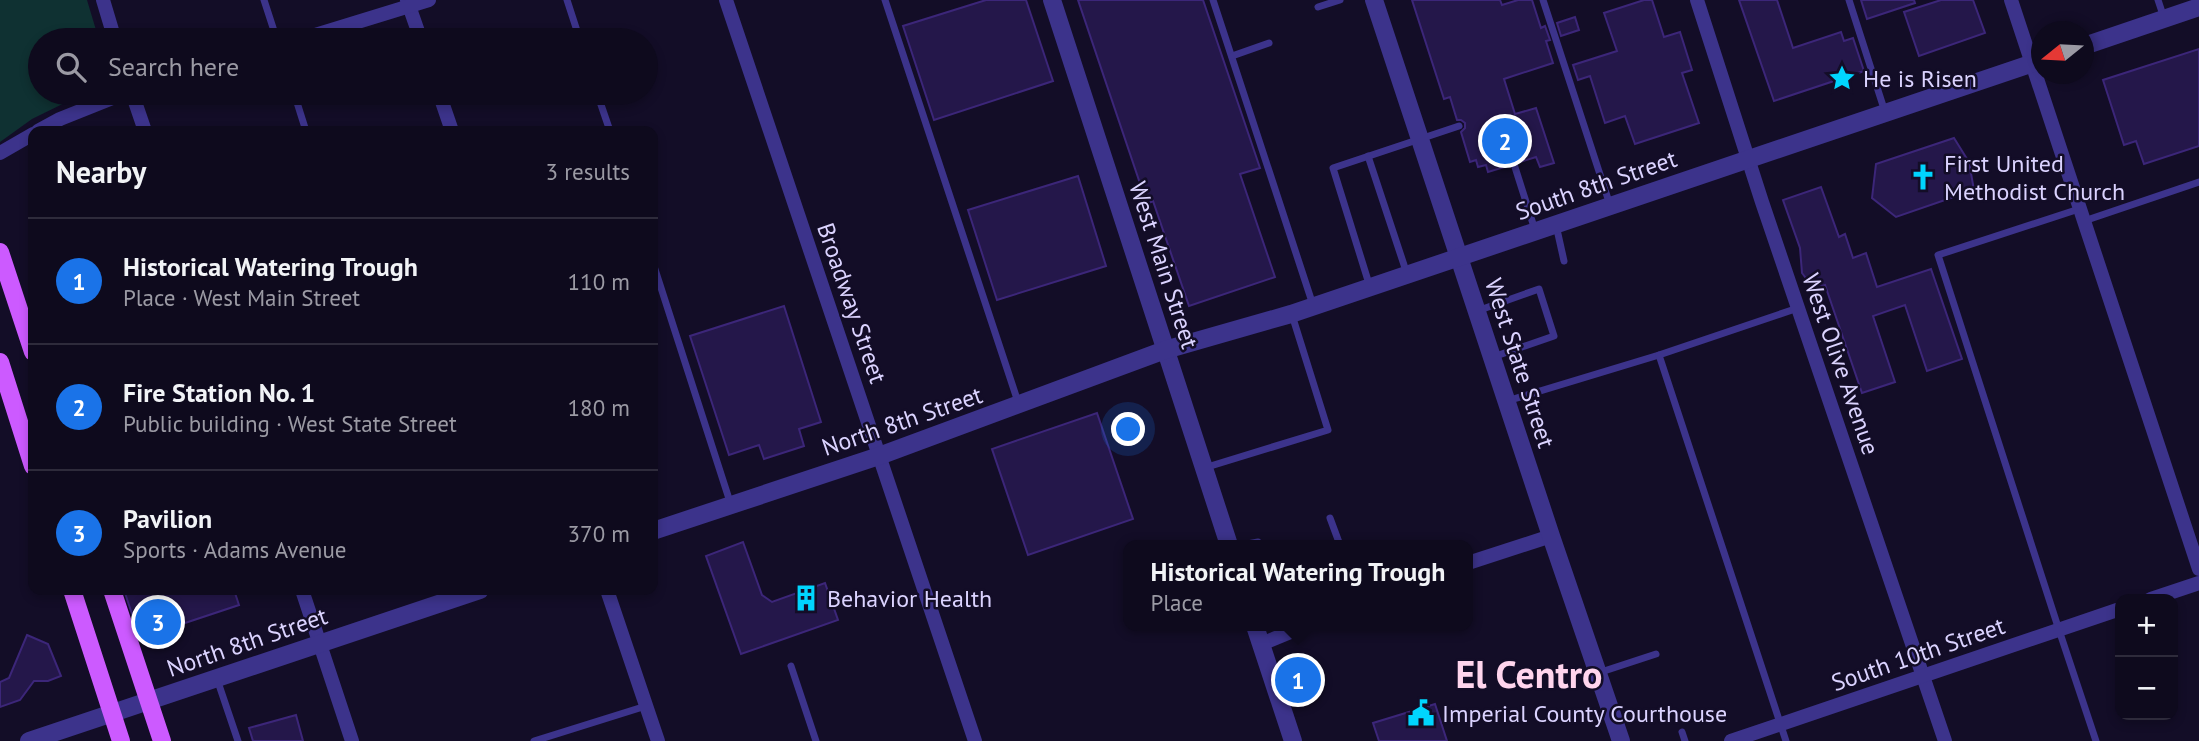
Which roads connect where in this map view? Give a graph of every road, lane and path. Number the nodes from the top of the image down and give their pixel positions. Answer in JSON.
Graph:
{"nodes":[{"id":1,"x":103,"y":0,"type":"edge"},
{"id":2,"x":264,"y":0,"type":"edge"},
{"id":3,"x":429,"y":0,"type":"edge"},
{"id":4,"x":567,"y":0,"type":"edge"},
{"id":5,"x":726,"y":0,"type":"edge"},
{"id":6,"x":885,"y":0,"type":"edge"},
{"id":7,"x":1052,"y":0,"type":"edge"},
{"id":8,"x":1213,"y":0,"type":"edge"},
{"id":9,"x":1340,"y":0,"type":"edge"},
{"id":10,"x":1374,"y":0,"type":"edge"},
{"id":11,"x":1543,"y":0,"type":"edge"},
{"id":12,"x":1697,"y":0,"type":"edge"},
{"id":13,"x":1849,"y":0,"type":"edge"},
{"id":14,"x":2011,"y":0,"type":"edge"},
{"id":15,"x":2158,"y":0,"type":"edge"},
{"id":16,"x":408,"y":3,"type":"edge"},
{"id":17,"x":1318,"y":7,"type":"dead end"},
{"id":18,"x":2199,"y":7,"type":"edge"},
{"id":19,"x":2164,"y":18,"type":"junction"},
{"id":20,"x":111,"y":28,"type":"edge"},
{"id":21,"x":273,"y":28,"type":"edge"},
{"id":22,"x":334,"y":28,"type":"edge"},
{"id":23,"x":417,"y":28,"type":"edge"},
{"id":24,"x":576,"y":28,"type":"edge"},
{"id":25,"x":2094,"y":42,"type":"edge"},
{"id":26,"x":1269,"y":43,"type":"dead end"},
{"id":27,"x":2031,"y":48,"type":"edge"},
{"id":28,"x":1232,"y":56,"type":"junction"},
{"id":29,"x":2031,"y":64,"type":"edge"},
{"id":30,"x":2043,"y":84,"type":"edge"},
{"id":31,"x":95,"y":105,"type":"edge"},
{"id":32,"x":136,"y":105,"type":"edge"},
{"id":33,"x":298,"y":105,"type":"edge"},
{"id":34,"x":443,"y":105,"type":"edge"},
{"id":35,"x":601,"y":105,"type":"edge"},
{"id":36,"x":1886,"y":113,"type":"junction"},
{"id":37,"x":47,"y":126,"type":"edge"},
{"id":38,"x":143,"y":126,"type":"edge"},
{"id":39,"x":304,"y":126,"type":"edge"},
{"id":40,"x":450,"y":126,"type":"edge"},
{"id":41,"x":608,"y":126,"type":"edge"},
{"id":42,"x":1459,"y":126,"type":"dead end"},
{"id":43,"x":28,"y":137,"type":"edge"},
{"id":44,"x":1420,"y":139,"type":"junction"},
{"id":45,"x":0,"y":153,"type":"edge"},
{"id":46,"x":1368,"y":156,"type":"junction"},
{"id":47,"x":1748,"y":159,"type":"junction"},
{"id":48,"x":1514,"y":164,"type":"dead end"},
{"id":49,"x":2199,"y":182,"type":"edge"},
{"id":50,"x":1610,"y":206,"type":"junction"},
{"id":51,"x":2081,"y":215,"type":"junction"},
{"id":52,"x":1555,"y":224,"type":"junction"},
{"id":53,"x":1535,"y":231,"type":"junction"},
{"id":54,"x":0,"y":252,"type":"edge"},
{"id":55,"x":1459,"y":257,"type":"junction"},
{"id":56,"x":1564,"y":261,"type":"dead end"},
{"id":57,"x":1408,"y":274,"type":"junction"},
{"id":58,"x":658,"y":278,"type":"edge"},
{"id":59,"x":1370,"y":287,"type":"junction"},
{"id":60,"x":1314,"y":306,"type":"junction"},
{"id":61,"x":1798,"y":308,"type":"junction"},
{"id":62,"x":1477,"y":311,"type":"junction"},
{"id":63,"x":1291,"y":314,"type":"junction"},
{"id":64,"x":28,"y":337,"type":"edge"},
{"id":65,"x":1165,"y":350,"type":"junction"},
{"id":66,"x":1659,"y":355,"type":"junction"},
{"id":67,"x":1492,"y":357,"type":"junction"},
{"id":68,"x":0,"y":362,"type":"edge"},
{"id":69,"x":1506,"y":401,"type":"junction"},
{"id":70,"x":1019,"y":405,"type":"junction"},
{"id":71,"x":28,"y":450,"type":"edge"},
{"id":72,"x":879,"y":456,"type":"junction"},
{"id":73,"x":1204,"y":468,"type":"junction"},
{"id":74,"x":732,"y":505,"type":"junction"},
{"id":75,"x":1330,"y":518,"type":"dead end"},
{"id":76,"x":658,"y":529,"type":"edge"},
{"id":77,"x":1550,"y":536,"type":"junction"},
{"id":78,"x":1227,"y":540,"type":"edge"},
{"id":79,"x":1338,"y":540,"type":"edge"},
{"id":80,"x":1473,"y":561,"type":"edge"},
{"id":81,"x":2199,"y":569,"type":"edge"},
{"id":82,"x":2199,"y":583,"type":"edge"},
{"id":83,"x":2166,"y":594,"type":"edge"},
{"id":84,"x":74,"y":595,"type":"edge"},
{"id":85,"x":114,"y":595,"type":"edge"},
{"id":86,"x":304,"y":595,"type":"edge"},
{"id":87,"x":451,"y":595,"type":"edge"},
{"id":88,"x":609,"y":595,"type":"edge"},
{"id":89,"x":2115,"y":612,"type":"edge"},
{"id":90,"x":2059,"y":630,"type":"junction"},
{"id":91,"x":1257,"y":631,"type":"edge"},
{"id":92,"x":1293,"y":631,"type":"edge"},
{"id":93,"x":321,"y":643,"type":"junction"},
{"id":94,"x":1261,"y":644,"type":"junction"},
{"id":95,"x":1656,"y":654,"type":"dead end"},
{"id":96,"x":790,"y":666,"type":"dead end"},
{"id":97,"x":1598,"y":673,"type":"junction"},
{"id":98,"x":1923,"y":676,"type":"junction"},
{"id":99,"x":217,"y":678,"type":"junction"},
{"id":100,"x":149,"y":701,"type":"junction"},
{"id":101,"x":646,"y":706,"type":"junction"},
{"id":102,"x":112,"y":714,"type":"junction"},
{"id":103,"x":1781,"y":724,"type":"junction"},
{"id":104,"x":1682,"y":732,"type":"dead end"},
{"id":105,"x":29,"y":741,"type":"edge"},
{"id":106,"x":121,"y":741,"type":"edge"},
{"id":107,"x":162,"y":741,"type":"edge"},
{"id":108,"x":238,"y":741,"type":"edge"},
{"id":109,"x":352,"y":741,"type":"edge"},
{"id":110,"x":534,"y":741,"type":"edge"},
{"id":111,"x":658,"y":741,"type":"edge"},
{"id":112,"x":816,"y":741,"type":"edge"},
{"id":113,"x":975,"y":741,"type":"edge"},
{"id":114,"x":1293,"y":741,"type":"edge"},
{"id":115,"x":1621,"y":741,"type":"edge"},
{"id":116,"x":1685,"y":741,"type":"edge"},
{"id":117,"x":1731,"y":741,"type":"edge"},
{"id":118,"x":1786,"y":741,"type":"edge"},
{"id":119,"x":1945,"y":741,"type":"edge"},
{"id":120,"x":2096,"y":741,"type":"edge"}],
"edges":[{"from":1,"to":20,"type":"street"},
{"from":2,"to":21,"type":"lane"},
{"from":3,"to":16,"type":"street"},
{"from":4,"to":24,"type":"lane"},
{"from":5,"to":72,"type":"street","name":"Broadway Street"},
{"from":6,"to":70,"type":"lane"},
{"from":7,"to":65,"type":"street","name":"West Main Street"},
{"from":8,"to":28,"type":"lane"},
{"from":9,"to":17,"type":"lane"},
{"from":10,"to":44,"type":"street","name":"West State Street"},
{"from":11,"to":50,"type":"lane"},
{"from":12,"to":47,"type":"street","name":"West Olive Avenue"},
{"from":13,"to":36,"type":"lane"},
{"from":14,"to":27,"type":"street"},
{"from":15,"to":19,"type":"lane"},
{"from":16,"to":22,"type":"street"},
{"from":16,"to":23,"type":"street"},
{"from":18,"to":19,"type":"street"},
{"from":19,"to":25,"type":"street"},
{"from":26,"to":28,"type":"lane"},
{"from":28,"to":60,"type":"lane"},
{"from":29,"to":36,"type":"street","name":"South 8th Street"},
{"from":30,"to":51,"type":"street"},
{"from":31,"to":37,"type":"street"},
{"from":32,"to":38,"type":"street"},
{"from":33,"to":39,"type":"lane"},
{"from":34,"to":40,"type":"street"},
{"from":35,"to":41,"type":"lane"},
{"from":36,"to":47,"type":"street","name":"South 8th Street"},
{"from":42,"to":44,"type":"lane"},
{"from":43,"to":45,"type":"street"},
{"from":44,"to":46,"type":"lane"},
{"from":44,"to":55,"type":"street","name":"West State Street"},
{"from":46,"to":57,"type":"lane"},
{"from":46,"to":59,"type":"lane"},
{"from":47,"to":50,"type":"street","name":"South 8th Street"},
{"from":47,"to":61,"type":"street","name":"West Olive Avenue"},
{"from":48,"to":53,"type":"lane"},
{"from":49,"to":51,"type":"lane"},
{"from":50,"to":52,"type":"street","name":"South 8th Street"},
{"from":51,"to":81,"type":"street"},
{"from":51,"to":90,"type":"lane"},
{"from":52,"to":53,"type":"street","name":"South 8th Street"},
{"from":52,"to":56,"type":"lane"},
{"from":53,"to":55,"type":"street","name":"South 8th Street"},
{"from":54,"to":64,"type":"main road"},
{"from":55,"to":57,"type":"street","name":"South 8th Street"},
{"from":55,"to":62,"type":"street","name":"West State Street"},
{"from":57,"to":59,"type":"street","name":"South 8th Street"},
{"from":58,"to":74,"type":"lane"},
{"from":59,"to":60,"type":"street","name":"South 8th Street"},
{"from":60,"to":63,"type":"street","name":"South 8th Street"},
{"from":61,"to":66,"type":"lane"},
{"from":61,"to":98,"type":"street","name":"West Olive Avenue"},
{"from":62,"to":67,"type":"street","name":"West State Street"},
{"from":62,"to":67,"type":"lane"},
{"from":63,"to":65,"type":"street","name":"South 8th Street"},
{"from":63,"to":73,"type":"lane"},
{"from":65,"to":70,"type":"street","name":"North 8th Street"},
{"from":65,"to":73,"type":"street","name":"West Main Street"},
{"from":66,"to":69,"type":"lane"},
{"from":66,"to":103,"type":"lane"},
{"from":67,"to":69,"type":"street","name":"West State Street"},
{"from":68,"to":71,"type":"main road"},
{"from":69,"to":77,"type":"street","name":"West State Street"},
{"from":70,"to":72,"type":"street","name":"North 8th Street"},
{"from":72,"to":74,"type":"street","name":"North 8th Street"},
{"from":72,"to":113,"type":"street","name":"Broadway Street"},
{"from":73,"to":78,"type":"street","name":"West Main Street"},
{"from":74,"to":76,"type":"street","name":"North 8th Street"},
{"from":75,"to":79,"type":"lane"},
{"from":77,"to":80,"type":"street"},
{"from":77,"to":97,"type":"street","name":"West State Street"},
{"from":82,"to":83,"type":"street"},
{"from":84,"to":102,"type":"main road"},
{"from":85,"to":100,"type":"main road"},
{"from":86,"to":93,"type":"street"},
{"from":87,"to":93,"type":"street","name":"North 8th Street"},
{"from":88,"to":101,"type":"street"},
{"from":89,"to":90,"type":"street","name":"South 10th Street"},
{"from":90,"to":98,"type":"street","name":"South 10th Street"},
{"from":90,"to":120,"type":"lane"},
{"from":91,"to":94,"type":"street"},
{"from":92,"to":94,"type":"street"},
{"from":93,"to":99,"type":"street","name":"North 8th Street"},
{"from":93,"to":109,"type":"street"},
{"from":94,"to":114,"type":"street"},
{"from":95,"to":97,"type":"lane"},
{"from":96,"to":112,"type":"lane"},
{"from":97,"to":115,"type":"street","name":"West State Street"},
{"from":98,"to":103,"type":"street","name":"South 10th Street"},
{"from":98,"to":119,"type":"street","name":"West Olive Avenue"},
{"from":99,"to":100,"type":"street","name":"North 8th Street"},
{"from":99,"to":108,"type":"lane"},
{"from":100,"to":102,"type":"street","name":"North 8th Street"},
{"from":100,"to":107,"type":"main road"},
{"from":101,"to":110,"type":"lane"},
{"from":101,"to":111,"type":"street"},
{"from":102,"to":105,"type":"street","name":"North 8th Street"},
{"from":102,"to":106,"type":"main road"},
{"from":103,"to":117,"type":"street","name":"South 10th Street"},
{"from":103,"to":118,"type":"lane"},
{"from":104,"to":116,"type":"lane"}]}
